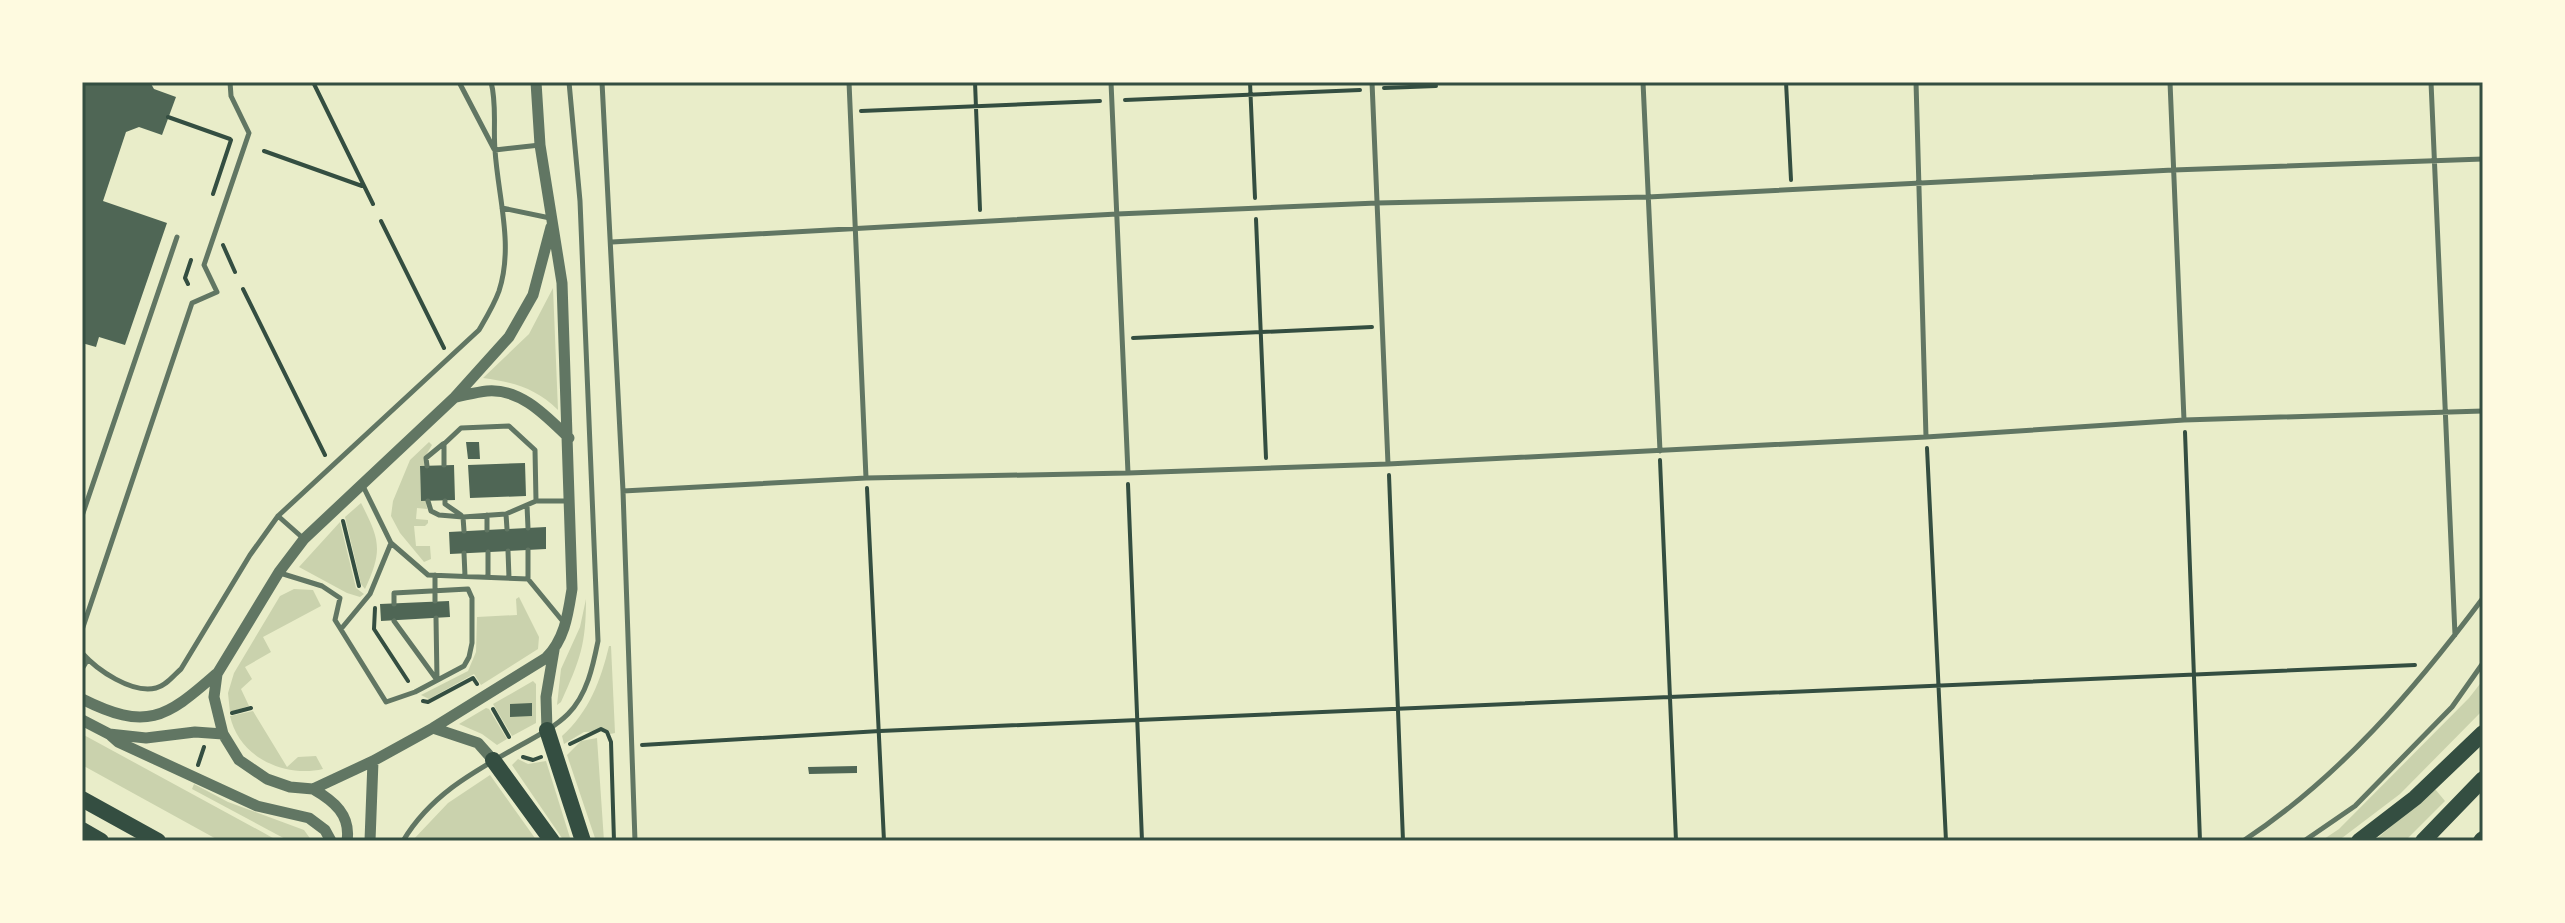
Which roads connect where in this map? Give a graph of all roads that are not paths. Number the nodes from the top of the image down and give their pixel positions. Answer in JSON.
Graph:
{"nodes":[{"id":1,"x":230,"y":82,"type":"edge"},
{"id":2,"x":459,"y":82,"type":"edge"},
{"id":3,"x":491,"y":82,"type":"edge"},
{"id":4,"x":536,"y":82,"type":"edge"},
{"id":5,"x":569,"y":82,"type":"edge"},
{"id":6,"x":602,"y":82,"type":"edge"},
{"id":7,"x":849,"y":82,"type":"edge"},
{"id":8,"x":1111,"y":82,"type":"edge"},
{"id":9,"x":1643,"y":82,"type":"edge"},
{"id":10,"x":1916,"y":82,"type":"edge"},
{"id":11,"x":2170,"y":82,"type":"edge"},
{"id":12,"x":2431,"y":82,"type":"edge"},
{"id":13,"x":1372,"y":86,"type":"edge"},
{"id":14,"x":540,"y":145,"type":"junction"},
{"id":15,"x":495,"y":150,"type":"junction"},
{"id":16,"x":2483,"y":159,"type":"edge"},
{"id":17,"x":2434,"y":162,"type":"junction"},
{"id":18,"x":2173,"y":170,"type":"junction"},
{"id":19,"x":1921,"y":184,"type":"junction"},
{"id":20,"x":1648,"y":197,"type":"junction"},
{"id":21,"x":1377,"y":203,"type":"junction"},
{"id":22,"x":502,"y":208,"type":"junction"},
{"id":23,"x":1117,"y":214,"type":"junction"},
{"id":24,"x":550,"y":222,"type":"junction"},
{"id":25,"x":855,"y":226,"type":"junction"},
{"id":26,"x":177,"y":237,"type":"dead end"},
{"id":27,"x":612,"y":242,"type":"junction"},
{"id":28,"x":455,"y":397,"type":"junction"},
{"id":29,"x":2483,"y":411,"type":"edge"},
{"id":30,"x":2445,"y":414,"type":"junction"},
{"id":31,"x":2184,"y":420,"type":"junction"},
{"id":32,"x":1926,"y":437,"type":"junction"},
{"id":33,"x":569,"y":438,"type":"junction"},
{"id":34,"x":444,"y":444,"type":"junction"},
{"id":35,"x":1660,"y":451,"type":"junction"},
{"id":36,"x":1388,"y":464,"type":"junction"},
{"id":37,"x":444,"y":465,"type":"dead end"},
{"id":38,"x":427,"y":466,"type":"dead end"},
{"id":39,"x":1128,"y":473,"type":"junction"},
{"id":40,"x":866,"y":478,"type":"junction"},
{"id":41,"x":362,"y":483,"type":"junction"},
{"id":42,"x":623,"y":491,"type":"junction"},
{"id":43,"x":428,"y":501,"type":"dead end"},
{"id":44,"x":445,"y":501,"type":"dead end"},
{"id":45,"x":536,"y":501,"type":"junction"},
{"id":46,"x":569,"y":501,"type":"junction"},
{"id":47,"x":527,"y":505,"type":"junction"},
{"id":48,"x":506,"y":514,"type":"junction"},
{"id":49,"x":487,"y":515,"type":"junction"},
{"id":50,"x":82,"y":516,"type":"edge"},
{"id":51,"x":278,"y":516,"type":"junction"},
{"id":52,"x":463,"y":517,"type":"junction"},
{"id":53,"x":528,"y":528,"type":"dead end"},
{"id":54,"x":507,"y":529,"type":"dead end"},
{"id":55,"x":487,"y":530,"type":"dead end"},
{"id":56,"x":464,"y":531,"type":"dead end"},
{"id":57,"x":304,"y":539,"type":"junction"},
{"id":58,"x":391,"y":543,"type":"junction"},
{"id":59,"x":528,"y":550,"type":"dead end"},
{"id":60,"x":508,"y":551,"type":"dead end"},
{"id":61,"x":488,"y":552,"type":"dead end"},
{"id":62,"x":464,"y":553,"type":"dead end"},
{"id":63,"x":279,"y":572,"type":"junction"},
{"id":64,"x":435,"y":575,"type":"junction"},
{"id":65,"x":465,"y":576,"type":"junction"},
{"id":66,"x":488,"y":577,"type":"junction"},
{"id":67,"x":509,"y":578,"type":"junction"},
{"id":68,"x":528,"y":579,"type":"junction"},
{"id":69,"x":435,"y":590,"type":"junction"},
{"id":70,"x":2483,"y":598,"type":"edge"},
{"id":71,"x":435,"y":601,"type":"dead end"},
{"id":72,"x":394,"y":604,"type":"dead end"},
{"id":73,"x":436,"y":618,"type":"dead end"},
{"id":74,"x":394,"y":621,"type":"dead end"},
{"id":75,"x":566,"y":624,"type":"junction"},
{"id":76,"x":341,"y":629,"type":"junction"},
{"id":77,"x":82,"y":630,"type":"edge"},
{"id":78,"x":2455,"y":635,"type":"junction"},
{"id":79,"x":554,"y":650,"type":"junction"},
{"id":80,"x":82,"y":653,"type":"edge"},
{"id":81,"x":88,"y":659,"type":"junction"},
{"id":82,"x":2483,"y":663,"type":"edge"},
{"id":83,"x":82,"y":669,"type":"edge"},
{"id":84,"x":217,"y":674,"type":"junction"},
{"id":85,"x":437,"y":680,"type":"junction"},
{"id":86,"x":82,"y":699,"type":"edge"},
{"id":87,"x":82,"y":720,"type":"edge"},
{"id":88,"x":433,"y":728,"type":"junction"},
{"id":89,"x":547,"y":730,"type":"junction"},
{"id":90,"x":2483,"y":733,"type":"edge"},
{"id":91,"x":109,"y":734,"type":"junction"},
{"id":92,"x":223,"y":734,"type":"junction"},
{"id":93,"x":493,"y":760,"type":"junction"},
{"id":94,"x":373,"y":761,"type":"junction"},
{"id":95,"x":2483,"y":779,"type":"edge"},
{"id":96,"x":313,"y":789,"type":"junction"},
{"id":97,"x":82,"y":799,"type":"edge"},
{"id":98,"x":82,"y":830,"type":"edge"},
{"id":99,"x":101,"y":841,"type":"edge"},
{"id":100,"x":158,"y":841,"type":"edge"},
{"id":101,"x":331,"y":841,"type":"edge"},
{"id":102,"x":347,"y":841,"type":"edge"},
{"id":103,"x":370,"y":841,"type":"edge"},
{"id":104,"x":403,"y":841,"type":"edge"},
{"id":105,"x":552,"y":841,"type":"edge"},
{"id":106,"x":583,"y":841,"type":"edge"},
{"id":107,"x":635,"y":841,"type":"edge"},
{"id":108,"x":2243,"y":841,"type":"edge"},
{"id":109,"x":2304,"y":841,"type":"edge"},
{"id":110,"x":2359,"y":841,"type":"edge"},
{"id":111,"x":2423,"y":841,"type":"edge"}],
"edges":[{"from":1,"to":77,"type":"lane"},
{"from":2,"to":15,"type":"lane"},
{"from":3,"to":15,"type":"lane"},
{"from":4,"to":14,"type":"street"},
{"from":5,"to":89,"type":"lane"},
{"from":6,"to":27,"type":"lane"},
{"from":7,"to":25,"type":"lane"},
{"from":8,"to":23,"type":"lane"},
{"from":9,"to":20,"type":"lane"},
{"from":10,"to":19,"type":"lane"},
{"from":11,"to":18,"type":"lane"},
{"from":12,"to":17,"type":"lane"},
{"from":13,"to":21,"type":"lane"},
{"from":14,"to":15,"type":"lane"},
{"from":14,"to":24,"type":"street"},
{"from":15,"to":22,"type":"lane"},
{"from":16,"to":17,"type":"lane"},
{"from":17,"to":18,"type":"lane"},
{"from":17,"to":30,"type":"lane"},
{"from":18,"to":19,"type":"lane"},
{"from":18,"to":31,"type":"lane"},
{"from":19,"to":20,"type":"lane"},
{"from":19,"to":32,"type":"lane"},
{"from":20,"to":21,"type":"lane"},
{"from":20,"to":35,"type":"lane"},
{"from":21,"to":23,"type":"lane"},
{"from":21,"to":36,"type":"lane"},
{"from":22,"to":24,"type":"lane"},
{"from":22,"to":51,"type":"lane"},
{"from":23,"to":25,"type":"lane"},
{"from":23,"to":39,"type":"lane"},
{"from":24,"to":28,"type":"street"},
{"from":24,"to":33,"type":"street"},
{"from":25,"to":27,"type":"lane"},
{"from":25,"to":40,"type":"lane"},
{"from":26,"to":50,"type":"lane"},
{"from":27,"to":42,"type":"lane"},
{"from":28,"to":33,"type":"street"},
{"from":28,"to":41,"type":"street"},
{"from":29,"to":30,"type":"lane"},
{"from":30,"to":31,"type":"lane"},
{"from":30,"to":78,"type":"lane"},
{"from":31,"to":32,"type":"lane"},
{"from":32,"to":35,"type":"lane"},
{"from":33,"to":46,"type":"street"},
{"from":34,"to":37,"type":"lane"},
{"from":34,"to":38,"type":"lane"},
{"from":34,"to":45,"type":"lane"},
{"from":35,"to":36,"type":"lane"},
{"from":36,"to":39,"type":"lane"},
{"from":39,"to":40,"type":"lane"},
{"from":40,"to":42,"type":"lane"},
{"from":41,"to":57,"type":"street"},
{"from":41,"to":58,"type":"lane"},
{"from":42,"to":107,"type":"lane"},
{"from":43,"to":52,"type":"lane"},
{"from":44,"to":52,"type":"lane"},
{"from":45,"to":46,"type":"lane"},
{"from":45,"to":47,"type":"lane"},
{"from":46,"to":75,"type":"street"},
{"from":47,"to":48,"type":"lane"},
{"from":47,"to":53,"type":"lane"},
{"from":48,"to":49,"type":"lane"},
{"from":48,"to":54,"type":"lane"},
{"from":49,"to":52,"type":"lane"},
{"from":49,"to":55,"type":"lane"},
{"from":51,"to":57,"type":"lane"},
{"from":51,"to":81,"type":"lane"},
{"from":52,"to":56,"type":"lane"},
{"from":57,"to":63,"type":"street"},
{"from":58,"to":64,"type":"lane"},
{"from":58,"to":76,"type":"lane"},
{"from":59,"to":68,"type":"lane"},
{"from":60,"to":67,"type":"lane"},
{"from":61,"to":66,"type":"lane"},
{"from":62,"to":65,"type":"lane"},
{"from":63,"to":76,"type":"lane"},
{"from":63,"to":84,"type":"street"},
{"from":64,"to":65,"type":"lane"},
{"from":64,"to":69,"type":"lane"},
{"from":65,"to":66,"type":"lane"},
{"from":66,"to":67,"type":"lane"},
{"from":67,"to":68,"type":"lane"},
{"from":68,"to":75,"type":"lane"},
{"from":69,"to":71,"type":"lane"},
{"from":69,"to":72,"type":"lane"},
{"from":69,"to":85,"type":"lane"},
{"from":70,"to":78,"type":"lane"},
{"from":73,"to":85,"type":"lane"},
{"from":74,"to":85,"type":"lane"},
{"from":75,"to":79,"type":"street"},
{"from":76,"to":85,"type":"lane"},
{"from":78,"to":108,"type":"lane"},
{"from":79,"to":88,"type":"street"},
{"from":79,"to":89,"type":"street"},
{"from":80,"to":81,"type":"lane"},
{"from":81,"to":83,"type":"lane"},
{"from":82,"to":109,"type":"lane"},
{"from":84,"to":86,"type":"street"},
{"from":84,"to":92,"type":"street"},
{"from":87,"to":91,"type":"street"},
{"from":88,"to":93,"type":"street"},
{"from":88,"to":94,"type":"street"},
{"from":89,"to":93,"type":"lane"},
{"from":89,"to":106,"type":"highway"},
{"from":90,"to":110,"type":"highway"},
{"from":91,"to":92,"type":"street"},
{"from":91,"to":101,"type":"street"},
{"from":92,"to":96,"type":"street"},
{"from":93,"to":104,"type":"lane"},
{"from":93,"to":105,"type":"highway"},
{"from":94,"to":96,"type":"street"},
{"from":94,"to":103,"type":"street"},
{"from":95,"to":111,"type":"highway"},
{"from":96,"to":102,"type":"street"},
{"from":97,"to":100,"type":"highway"},
{"from":98,"to":99,"type":"highway"}]}
